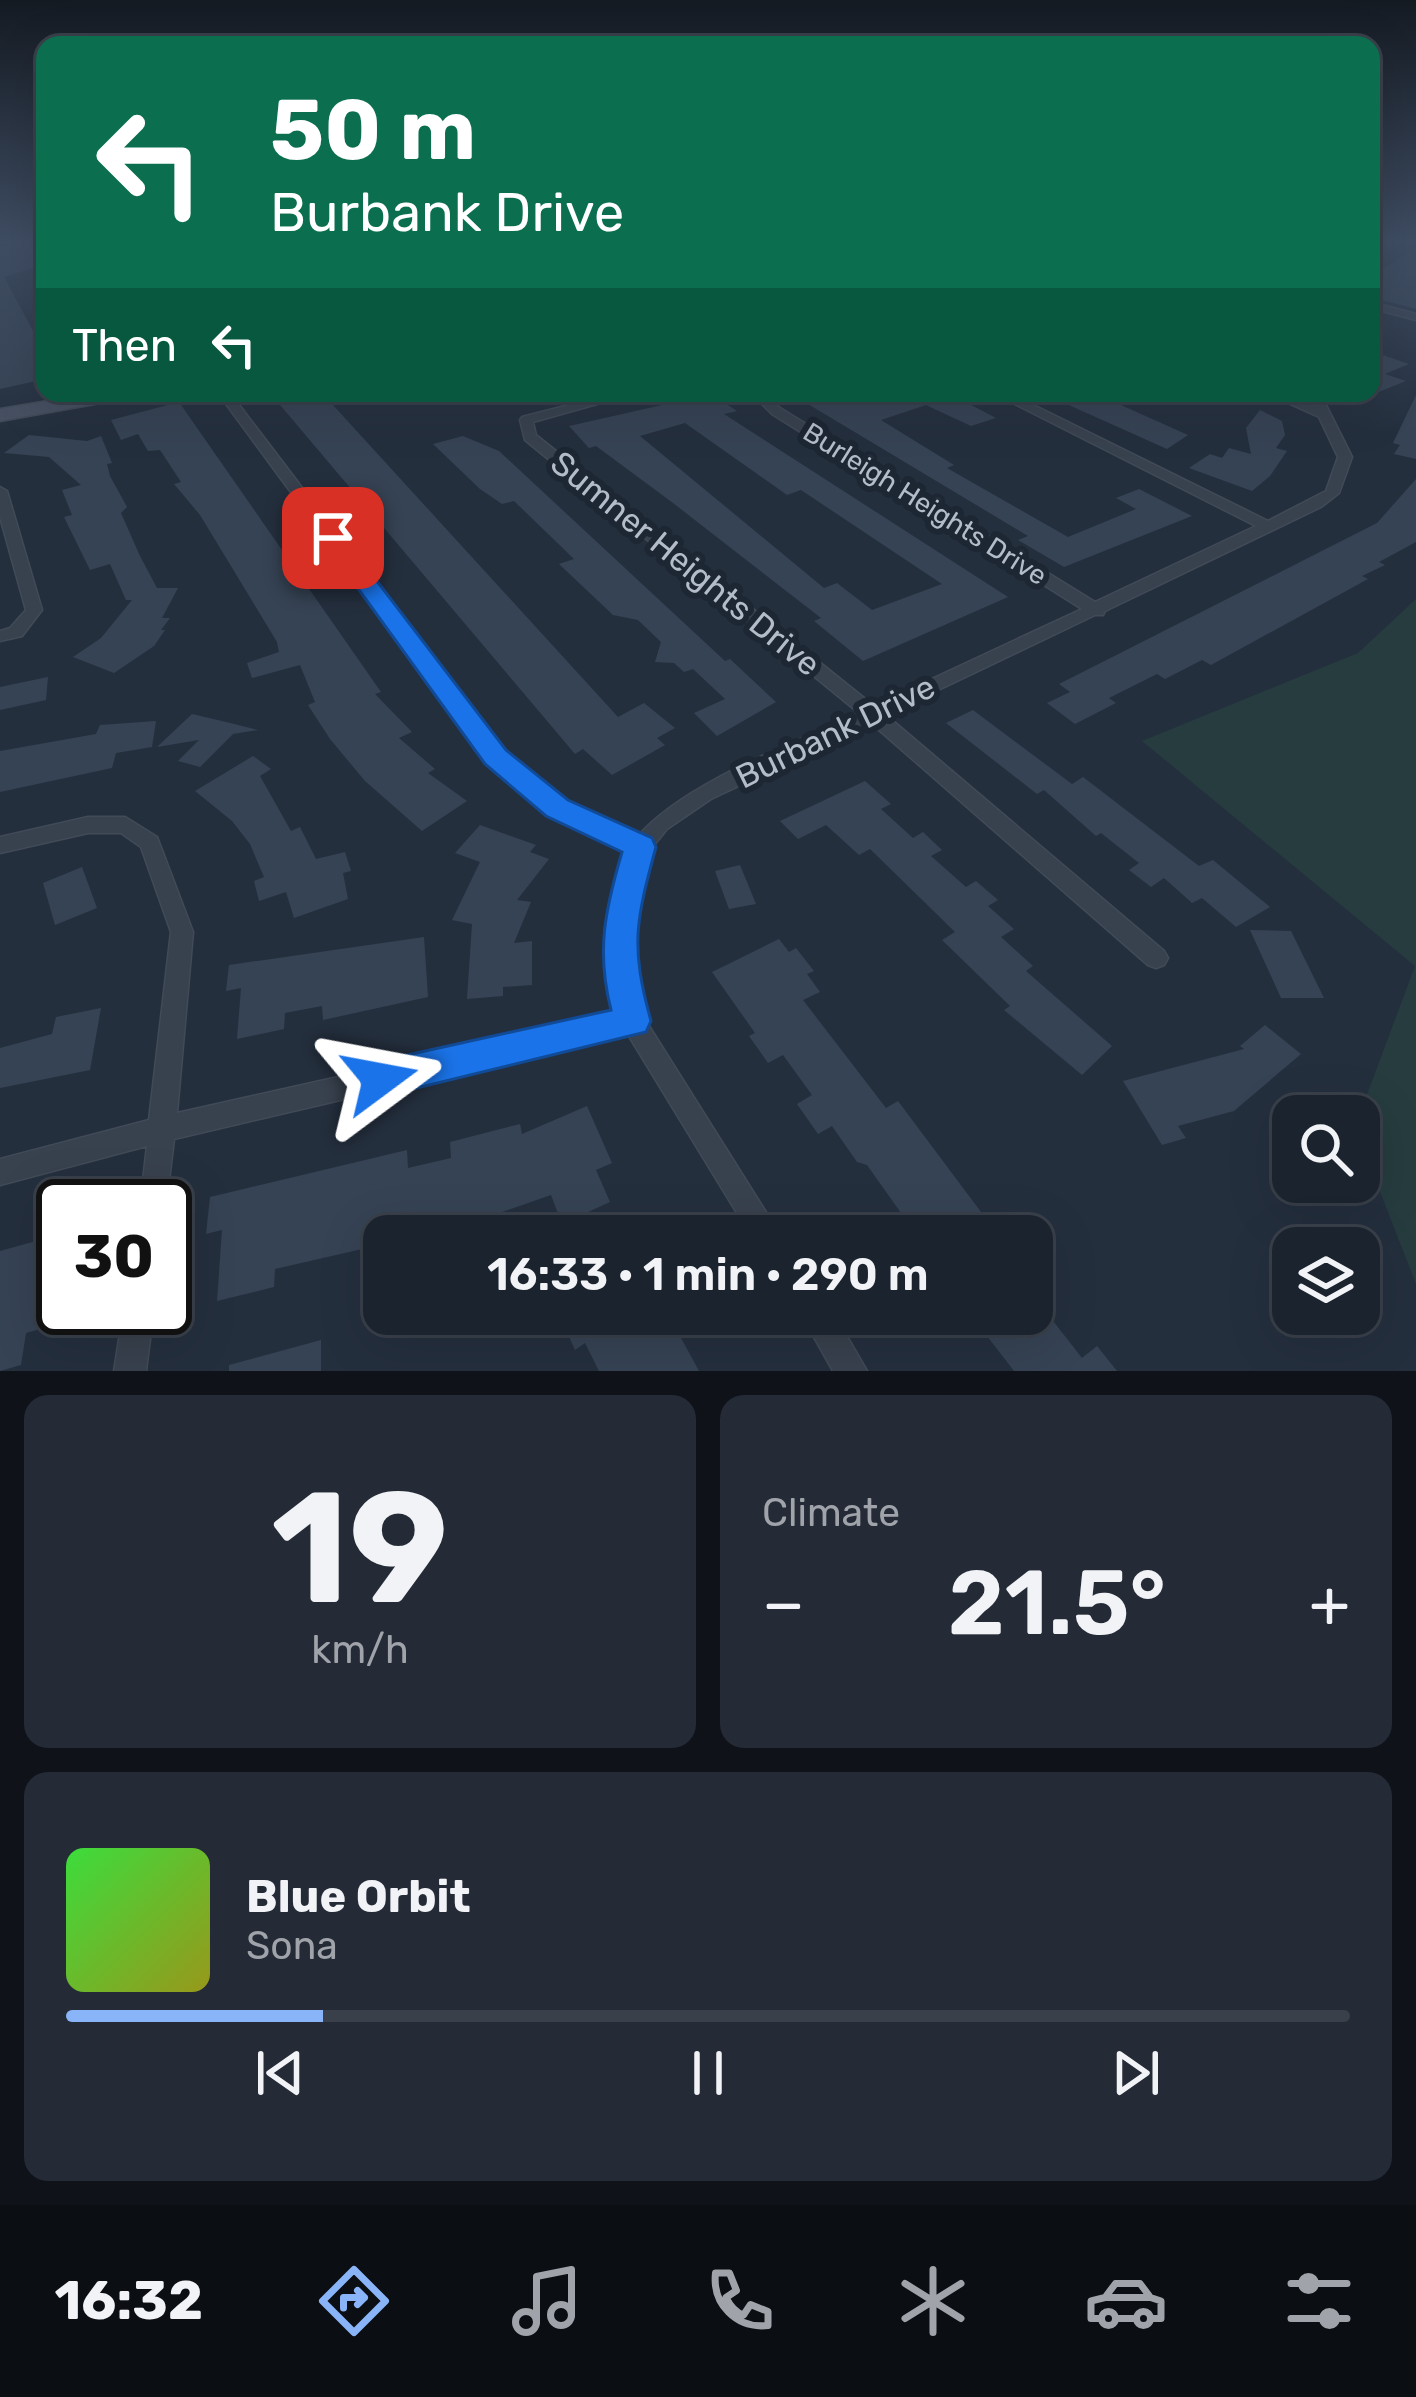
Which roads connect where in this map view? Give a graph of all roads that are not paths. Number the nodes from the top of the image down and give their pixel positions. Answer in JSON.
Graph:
{"nodes":[{"id":1,"x":1380,"y":307,"type":"edge"},
{"id":2,"x":1416,"y":316,"type":"edge"},
{"id":3,"x":73,"y":402,"type":"edge"},
{"id":4,"x":231,"y":402,"type":"edge"},
{"id":5,"x":594,"y":402,"type":"edge"},
{"id":6,"x":766,"y":402,"type":"edge"},
{"id":7,"x":1017,"y":402,"type":"edge"},
{"id":8,"x":1295,"y":402,"type":"edge"},
{"id":9,"x":1318,"y":402,"type":"edge"},
{"id":10,"x":1323,"y":413,"type":"junction"},
{"id":11,"x":0,"y":415,"type":"edge"},
{"id":12,"x":0,"y":491,"type":"edge"},
{"id":13,"x":1269,"y":527,"type":"junction"},
{"id":14,"x":1097,"y":611,"type":"junction"},
{"id":15,"x":8,"y":634,"type":"edge"},
{"id":16,"x":870,"y":712,"type":"junction"},
{"id":17,"x":0,"y":845,"type":"edge"},
{"id":18,"x":640,"y":847,"type":"junction"},
{"id":19,"x":1156,"y":958,"type":"dead end"},
{"id":20,"x":633,"y":1021,"type":"junction"},
{"id":21,"x":166,"y":1128,"type":"junction"},
{"id":22,"x":0,"y":1172,"type":"edge"},
{"id":23,"x":158,"y":1179,"type":"edge"},
{"id":24,"x":754,"y":1215,"type":"edge"},
{"id":25,"x":135,"y":1335,"type":"edge"},
{"id":26,"x":828,"y":1335,"type":"edge"},
{"id":27,"x":130,"y":1371,"type":"edge"},
{"id":28,"x":851,"y":1371,"type":"edge"}],
"edges":[{"from":1,"to":2,"type":"street"},
{"from":3,"to":11,"type":"main road"},
{"from":4,"to":18,"type":"street"},
{"from":5,"to":16,"type":"street","name":"Sumner Heights Drive"},
{"from":6,"to":14,"type":"street","name":"Burleigh Heights Drive"},
{"from":7,"to":13,"type":"street"},
{"from":8,"to":10,"type":"street"},
{"from":9,"to":10,"type":"street","name":"Burbank Drive"},
{"from":10,"to":13,"type":"street","name":"Burbank Drive"},
{"from":12,"to":15,"type":"street"},
{"from":13,"to":14,"type":"street","name":"Burbank Drive"},
{"from":14,"to":16,"type":"street","name":"Burbank Drive"},
{"from":16,"to":18,"type":"street","name":"Burbank Drive"},
{"from":16,"to":19,"type":"street","name":"Sumner Heights Drive"},
{"from":17,"to":21,"type":"street"},
{"from":18,"to":20,"type":"street"},
{"from":20,"to":21,"type":"street"},
{"from":20,"to":24,"type":"street"},
{"from":21,"to":22,"type":"street"},
{"from":21,"to":23,"type":"street"},
{"from":25,"to":27,"type":"street"},
{"from":26,"to":28,"type":"street"}]}
